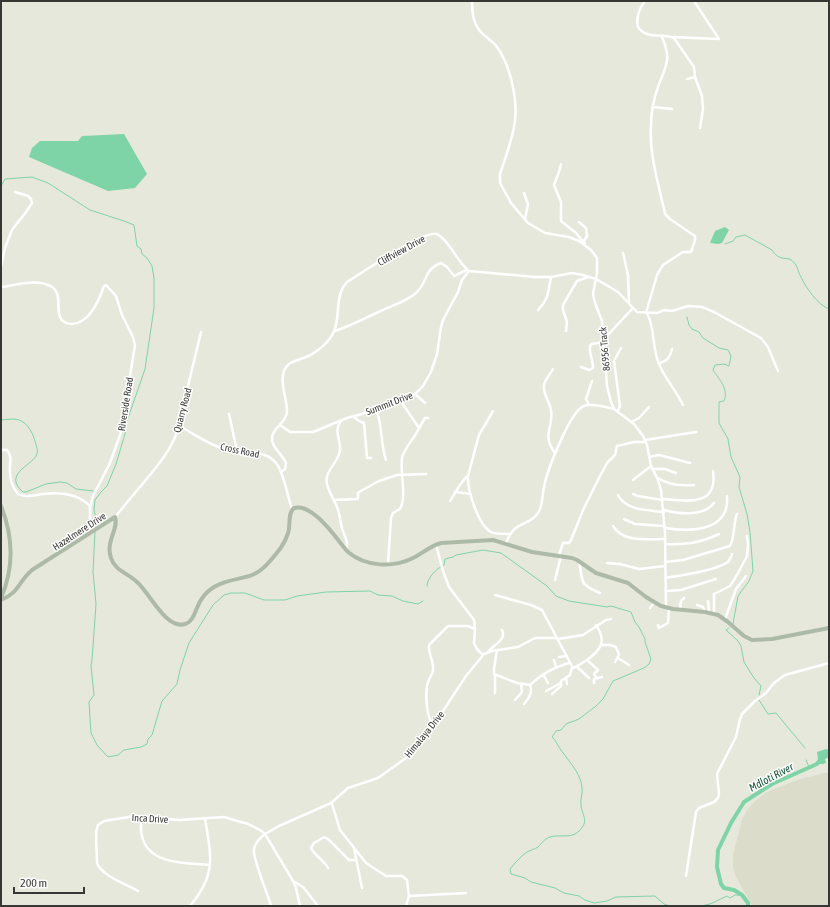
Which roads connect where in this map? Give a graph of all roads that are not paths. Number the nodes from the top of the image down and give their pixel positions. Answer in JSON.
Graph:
{"nodes":[{"id":1,"x":472,"y":1,"type":"edge"},
{"id":2,"x":645,"y":1,"type":"edge"},
{"id":3,"x":694,"y":1,"type":"edge"},
{"id":4,"x":662,"y":37,"type":"junction"},
{"id":5,"x":666,"y":37,"type":"junction"},
{"id":6,"x":695,"y":77,"type":"junction"},
{"id":7,"x":687,"y":79,"type":"dead end"},
{"id":8,"x":653,"y":107,"type":"junction"},
{"id":9,"x":672,"y":109,"type":"dead end"},
{"id":10,"x":700,"y":128,"type":"dead end"},
{"id":11,"x":561,"y":164,"type":"dead end"},
{"id":12,"x":15,"y":192,"type":"dead end"},
{"id":13,"x":524,"y":193,"type":"dead end"},
{"id":14,"x":525,"y":220,"type":"junction"},
{"id":15,"x":579,"y":222,"type":"dead end"},
{"id":16,"x":585,"y":244,"type":"junction"},
{"id":17,"x":623,"y":253,"type":"dead end"},
{"id":18,"x":1,"y":267,"type":"edge"},
{"id":19,"x":468,"y":271,"type":"junction"},
{"id":20,"x":588,"y":276,"type":"junction"},
{"id":21,"x":551,"y":277,"type":"junction"},
{"id":22,"x":596,"y":278,"type":"junction"},
{"id":23,"x":1,"y":287,"type":"edge"},
{"id":24,"x":628,"y":302,"type":"junction"},
{"id":25,"x":633,"y":308,"type":"junction"},
{"id":26,"x":538,"y":310,"type":"dead end"},
{"id":27,"x":647,"y":313,"type":"junction"},
{"id":28,"x":566,"y":331,"type":"dead end"},
{"id":29,"x":201,"y":332,"type":"dead end"},
{"id":30,"x":334,"y":332,"type":"junction"},
{"id":31,"x":603,"y":341,"type":"junction"},
{"id":32,"x":621,"y":348,"type":"dead end"},
{"id":33,"x":672,"y":349,"type":"dead end"},
{"id":34,"x":658,"y":363,"type":"junction"},
{"id":35,"x":581,"y":367,"type":"dead end"},
{"id":36,"x":553,"y":369,"type":"dead end"},
{"id":37,"x":778,"y":371,"type":"dead end"},
{"id":38,"x":592,"y":381,"type":"dead end"},
{"id":39,"x":415,"y":394,"type":"junction"},
{"id":40,"x":400,"y":400,"type":"junction"},
{"id":41,"x":425,"y":403,"type":"dead end"},
{"id":42,"x":589,"y":405,"type":"junction"},
{"id":43,"x":683,"y":405,"type":"dead end"},
{"id":44,"x":648,"y":407,"type":"dead end"},
{"id":45,"x":376,"y":409,"type":"junction"},
{"id":46,"x":614,"y":409,"type":"junction"},
{"id":47,"x":492,"y":411,"type":"dead end"},
{"id":48,"x":618,"y":412,"type":"junction"},
{"id":49,"x":229,"y":414,"type":"dead end"},
{"id":50,"x":352,"y":416,"type":"junction"},
{"id":51,"x":428,"y":418,"type":"dead end"},
{"id":52,"x":342,"y":421,"type":"junction"},
{"id":53,"x":631,"y":422,"type":"junction"},
{"id":54,"x":280,"y":425,"type":"junction"},
{"id":55,"x":179,"y":426,"type":"junction"},
{"id":56,"x":419,"y":428,"type":"junction"},
{"id":57,"x":696,"y":432,"type":"dead end"},
{"id":58,"x":645,"y":441,"type":"junction"},
{"id":59,"x":1,"y":450,"type":"edge"},
{"id":60,"x":237,"y":451,"type":"junction"},
{"id":61,"x":555,"y":453,"type":"junction"},
{"id":62,"x":649,"y":457,"type":"junction"},
{"id":63,"x":371,"y":458,"type":"dead end"},
{"id":64,"x":386,"y":460,"type":"dead end"},
{"id":65,"x":690,"y":463,"type":"dead end"},
{"id":66,"x":651,"y":468,"type":"junction"},
{"id":67,"x":713,"y":471,"type":"dead end"},
{"id":68,"x":281,"y":472,"type":"junction"},
{"id":69,"x":676,"y":473,"type":"dead end"},
{"id":70,"x":426,"y":474,"type":"dead end"},
{"id":71,"x":401,"y":475,"type":"junction"},
{"id":72,"x":468,"y":476,"type":"junction"},
{"id":73,"x":656,"y":477,"type":"junction"},
{"id":74,"x":633,"y":480,"type":"dead end"},
{"id":75,"x":694,"y":486,"type":"dead end"},
{"id":76,"x":455,"y":492,"type":"junction"},
{"id":77,"x":471,"y":494,"type":"junction"},
{"id":78,"x":633,"y":494,"type":"dead end"},
{"id":79,"x":618,"y":495,"type":"dead end"},
{"id":80,"x":727,"y":496,"type":"dead end"},
{"id":81,"x":334,"y":500,"type":"junction"},
{"id":82,"x":663,"y":500,"type":"junction"},
{"id":83,"x":450,"y":501,"type":"dead end"},
{"id":84,"x":714,"y":503,"type":"dead end"},
{"id":85,"x":1,"y":506,"type":"edge"},
{"id":86,"x":90,"y":507,"type":"junction"},
{"id":87,"x":292,"y":510,"type":"junction"},
{"id":88,"x":664,"y":511,"type":"junction"},
{"id":89,"x":737,"y":514,"type":"dead end"},
{"id":90,"x":115,"y":517,"type":"junction"},
{"id":91,"x":624,"y":519,"type":"dead end"},
{"id":92,"x":613,"y":526,"type":"dead end"},
{"id":93,"x":664,"y":527,"type":"junction"},
{"id":94,"x":510,"y":534,"type":"junction"},
{"id":95,"x":719,"y":534,"type":"dead end"},
{"id":96,"x":747,"y":536,"type":"dead end"},
{"id":97,"x":665,"y":539,"type":"junction"},
{"id":98,"x":76,"y":543,"type":"junction"},
{"id":99,"x":506,"y":543,"type":"junction"},
{"id":100,"x":436,"y":544,"type":"junction"},
{"id":101,"x":665,"y":544,"type":"junction"},
{"id":102,"x":345,"y":550,"type":"junction"},
{"id":103,"x":732,"y":554,"type":"dead end"},
{"id":104,"x":560,"y":555,"type":"junction"},
{"id":105,"x":579,"y":561,"type":"junction"},
{"id":106,"x":665,"y":562,"type":"junction"},
{"id":107,"x":607,"y":563,"type":"dead end"},
{"id":108,"x":388,"y":564,"type":"junction"},
{"id":109,"x":665,"y":566,"type":"junction"},
{"id":110,"x":746,"y":576,"type":"dead end"},
{"id":111,"x":665,"y":578,"type":"junction"},
{"id":112,"x":716,"y":579,"type":"dead end"},
{"id":113,"x":555,"y":580,"type":"dead end"},
{"id":114,"x":666,"y":591,"type":"junction"},
{"id":115,"x":600,"y":593,"type":"dead end"},
{"id":116,"x":495,"y":595,"type":"dead end"},
{"id":117,"x":1,"y":598,"type":"edge"},
{"id":118,"x":684,"y":598,"type":"dead end"},
{"id":119,"x":708,"y":601,"type":"dead end"},
{"id":120,"x":654,"y":602,"type":"junction"},
{"id":121,"x":726,"y":604,"type":"dead end"},
{"id":122,"x":697,"y":605,"type":"dead end"},
{"id":123,"x":650,"y":608,"type":"dead end"},
{"id":124,"x":668,"y":608,"type":"junction"},
{"id":125,"x":729,"y":609,"type":"junction"},
{"id":126,"x":680,"y":610,"type":"junction"},
{"id":127,"x":707,"y":612,"type":"junction"},
{"id":128,"x":714,"y":614,"type":"junction"},
{"id":129,"x":611,"y":619,"type":"dead end"},
{"id":130,"x":725,"y":620,"type":"junction"},
{"id":131,"x":596,"y":625,"type":"junction"},
{"id":132,"x":658,"y":625,"type":"dead end"},
{"id":133,"x":829,"y":628,"type":"edge"},
{"id":134,"x":475,"y":630,"type":"junction"},
{"id":135,"x":502,"y":630,"type":"dead end"},
{"id":136,"x":557,"y":639,"type":"junction"},
{"id":137,"x":601,"y":646,"type":"junction"},
{"id":138,"x":497,"y":650,"type":"junction"},
{"id":139,"x":488,"y":652,"type":"junction"},
{"id":140,"x":482,"y":655,"type":"junction"},
{"id":141,"x":567,"y":656,"type":"junction"},
{"id":142,"x":559,"y":657,"type":"dead end"},
{"id":143,"x":618,"y":658,"type":"junction"},
{"id":144,"x":554,"y":660,"type":"dead end"},
{"id":145,"x":587,"y":660,"type":"junction"},
{"id":146,"x":615,"y":662,"type":"dead end"},
{"id":147,"x":569,"y":663,"type":"junction"},
{"id":148,"x":829,"y":663,"type":"edge"},
{"id":149,"x":628,"y":665,"type":"dead end"},
{"id":150,"x":577,"y":666,"type":"junction"},
{"id":151,"x":556,"y":667,"type":"junction"},
{"id":152,"x":572,"y":668,"type":"junction"},
{"id":153,"x":543,"y":674,"type":"junction"},
{"id":154,"x":495,"y":675,"type":"junction"},
{"id":155,"x":602,"y":677,"type":"dead end"},
{"id":156,"x":566,"y":678,"type":"junction"},
{"id":157,"x":589,"y":678,"type":"dead end"},
{"id":158,"x":561,"y":682,"type":"junction"},
{"id":159,"x":548,"y":683,"type":"dead end"},
{"id":160,"x":557,"y":683,"type":"dead end"},
{"id":161,"x":521,"y":684,"type":"junction"},
{"id":162,"x":567,"y":684,"type":"dead end"},
{"id":163,"x":530,"y":685,"type":"junction"},
{"id":164,"x":546,"y":690,"type":"dead end"},
{"id":165,"x":495,"y":693,"type":"dead end"},
{"id":166,"x":554,"y":693,"type":"dead end"},
{"id":167,"x":515,"y":700,"type":"dead end"},
{"id":168,"x":524,"y":704,"type":"dead end"},
{"id":169,"x":433,"y":725,"type":"junction"},
{"id":170,"x":331,"y":803,"type":"junction"},
{"id":171,"x":142,"y":817,"type":"junction"},
{"id":172,"x":205,"y":818,"type":"junction"},
{"id":173,"x":265,"y":834,"type":"junction"},
{"id":174,"x":354,"y":848,"type":"junction"},
{"id":175,"x":356,"y":860,"type":"junction"},
{"id":176,"x":210,"y":865,"type":"junction"},
{"id":177,"x":328,"y":868,"type":"dead end"},
{"id":178,"x":686,"y":876,"type":"dead end"},
{"id":179,"x":293,"y":881,"type":"junction"},
{"id":180,"x":362,"y":888,"type":"dead end"},
{"id":181,"x":138,"y":891,"type":"dead end"},
{"id":182,"x":466,"y":893,"type":"dead end"},
{"id":183,"x":409,"y":896,"type":"junction"},
{"id":184,"x":190,"y":906,"type":"edge"},
{"id":185,"x":271,"y":906,"type":"edge"},
{"id":186,"x":300,"y":906,"type":"edge"},
{"id":187,"x":318,"y":906,"type":"edge"},
{"id":188,"x":406,"y":906,"type":"edge"}],
"edges":[{"from":1,"to":14,"type":"street"},
{"from":2,"to":4,"type":"street"},
{"from":3,"to":5,"type":"street"},
{"from":4,"to":5,"type":"street"},
{"from":4,"to":8,"type":"street"},
{"from":5,"to":6,"type":"street"},
{"from":6,"to":7,"type":"street"},
{"from":6,"to":10,"type":"street"},
{"from":8,"to":9,"type":"street"},
{"from":8,"to":27,"type":"street"},
{"from":11,"to":16,"type":"street","name":"86956 Track"},
{"from":12,"to":18,"type":"street"},
{"from":13,"to":14,"type":"street"},
{"from":14,"to":16,"type":"street"},
{"from":15,"to":16,"type":"street"},
{"from":16,"to":22,"type":"street","name":"86956 Track"},
{"from":17,"to":24,"type":"street"},
{"from":19,"to":21,"type":"street"},
{"from":19,"to":30,"type":"street"},
{"from":19,"to":30,"type":"street","name":"Cliffview Drive"},
{"from":19,"to":39,"type":"street","name":"Summit Drive"},
{"from":20,"to":21,"type":"street"},
{"from":20,"to":22,"type":"street"},
{"from":20,"to":28,"type":"street"},
{"from":21,"to":26,"type":"street"},
{"from":22,"to":24,"type":"street"},
{"from":22,"to":31,"type":"street","name":"86956 Track"},
{"from":23,"to":86,"type":"street","name":"Riverside Road"},
{"from":24,"to":25,"type":"street"},
{"from":25,"to":27,"type":"street"},
{"from":25,"to":31,"type":"street"},
{"from":27,"to":34,"type":"street"},
{"from":27,"to":37,"type":"street"},
{"from":29,"to":55,"type":"street","name":"Quarry Road"},
{"from":30,"to":54,"type":"street"},
{"from":31,"to":35,"type":"street"},
{"from":31,"to":46,"type":"street","name":"86956 Track"},
{"from":32,"to":48,"type":"street"},
{"from":33,"to":34,"type":"street"},
{"from":34,"to":43,"type":"street"},
{"from":36,"to":61,"type":"street"},
{"from":38,"to":42,"type":"street"},
{"from":39,"to":40,"type":"street","name":"Summit Drive"},
{"from":39,"to":41,"type":"street"},
{"from":40,"to":45,"type":"street","name":"Summit Drive"},
{"from":40,"to":56,"type":"street"},
{"from":42,"to":46,"type":"street"},
{"from":42,"to":61,"type":"street"},
{"from":44,"to":53,"type":"street"},
{"from":45,"to":50,"type":"street","name":"Summit Drive"},
{"from":45,"to":64,"type":"street"},
{"from":46,"to":48,"type":"street"},
{"from":47,"to":72,"type":"street"},
{"from":48,"to":53,"type":"street"},
{"from":49,"to":60,"type":"street"},
{"from":50,"to":52,"type":"street","name":"Summit Drive"},
{"from":50,"to":63,"type":"street"},
{"from":51,"to":56,"type":"street"},
{"from":52,"to":54,"type":"street","name":"Summit Drive"},
{"from":52,"to":81,"type":"street"},
{"from":53,"to":58,"type":"street"},
{"from":54,"to":68,"type":"street"},
{"from":55,"to":60,"type":"street","name":"Cross Road"},
{"from":55,"to":90,"type":"street","name":"Quarry Road"},
{"from":56,"to":71,"type":"street"},
{"from":57,"to":58,"type":"street"},
{"from":58,"to":62,"type":"street"},
{"from":58,"to":104,"type":"street"},
{"from":59,"to":86,"type":"street"},
{"from":60,"to":68,"type":"street","name":"Cross Road"},
{"from":61,"to":94,"type":"street"},
{"from":62,"to":65,"type":"street"},
{"from":62,"to":66,"type":"street"},
{"from":66,"to":69,"type":"street"},
{"from":66,"to":73,"type":"street"},
{"from":66,"to":74,"type":"street"},
{"from":67,"to":82,"type":"street"},
{"from":68,"to":87,"type":"street","name":"Cross Road"},
{"from":70,"to":71,"type":"street"},
{"from":71,"to":81,"type":"street"},
{"from":71,"to":108,"type":"street"},
{"from":72,"to":76,"type":"street"},
{"from":72,"to":77,"type":"street"},
{"from":73,"to":75,"type":"street"},
{"from":73,"to":82,"type":"street"},
{"from":76,"to":77,"type":"street"},
{"from":76,"to":83,"type":"street"},
{"from":77,"to":94,"type":"street"},
{"from":78,"to":82,"type":"street"},
{"from":79,"to":88,"type":"street"},
{"from":80,"to":93,"type":"street"},
{"from":81,"to":102,"type":"street"},
{"from":82,"to":88,"type":"street"},
{"from":84,"to":88,"type":"street"},
{"from":85,"to":117,"type":"street"},
{"from":86,"to":98,"type":"street","name":"Riverside Road"},
{"from":87,"to":90,"type":"street","name":"Hazelmere Drive"},
{"from":87,"to":102,"type":"street"},
{"from":88,"to":93,"type":"street"},
{"from":89,"to":106,"type":"street"},
{"from":90,"to":98,"type":"street","name":"Hazelmere Drive"},
{"from":91,"to":93,"type":"street"},
{"from":92,"to":97,"type":"street"},
{"from":93,"to":97,"type":"street"},
{"from":94,"to":99,"type":"street"},
{"from":95,"to":101,"type":"street"},
{"from":96,"to":128,"type":"street"},
{"from":97,"to":101,"type":"street"},
{"from":98,"to":117,"type":"street","name":"Hazelmere Drive"},
{"from":99,"to":100,"type":"street"},
{"from":99,"to":104,"type":"street"},
{"from":100,"to":108,"type":"street"},
{"from":100,"to":134,"type":"street"},
{"from":101,"to":106,"type":"street"},
{"from":102,"to":108,"type":"street"},
{"from":103,"to":111,"type":"street"},
{"from":104,"to":105,"type":"street"},
{"from":104,"to":113,"type":"street"},
{"from":105,"to":115,"type":"street"},
{"from":105,"to":120,"type":"street"},
{"from":106,"to":109,"type":"street"},
{"from":107,"to":109,"type":"street"},
{"from":109,"to":111,"type":"street"},
{"from":110,"to":125,"type":"street"},
{"from":111,"to":114,"type":"street"},
{"from":112,"to":114,"type":"street"},
{"from":114,"to":124,"type":"street"},
{"from":116,"to":136,"type":"street"},
{"from":118,"to":126,"type":"street"},
{"from":119,"to":127,"type":"street"},
{"from":120,"to":123,"type":"street"},
{"from":120,"to":124,"type":"street"},
{"from":121,"to":125,"type":"street"},
{"from":122,"to":127,"type":"street"},
{"from":124,"to":126,"type":"street"},
{"from":124,"to":132,"type":"street"},
{"from":125,"to":130,"type":"street"},
{"from":126,"to":127,"type":"street"},
{"from":127,"to":128,"type":"street"},
{"from":128,"to":130,"type":"street"},
{"from":129,"to":131,"type":"street","name":"Himalaya Drive"},
{"from":130,"to":133,"type":"street"},
{"from":131,"to":136,"type":"street","name":"Himalaya Drive"},
{"from":131,"to":137,"type":"street"},
{"from":134,"to":140,"type":"street"},
{"from":134,"to":169,"type":"street"},
{"from":135,"to":139,"type":"street"},
{"from":136,"to":138,"type":"street","name":"Himalaya Drive"},
{"from":136,"to":141,"type":"street"},
{"from":137,"to":143,"type":"street"},
{"from":137,"to":145,"type":"street"},
{"from":138,"to":139,"type":"street","name":"Himalaya Drive"},
{"from":138,"to":154,"type":"street"},
{"from":139,"to":140,"type":"street","name":"Himalaya Drive"},
{"from":140,"to":169,"type":"street","name":"Himalaya Drive"},
{"from":141,"to":142,"type":"street"},
{"from":141,"to":147,"type":"street"},
{"from":143,"to":146,"type":"street"},
{"from":143,"to":149,"type":"street"},
{"from":144,"to":151,"type":"street"},
{"from":145,"to":150,"type":"street"},
{"from":145,"to":155,"type":"street"},
{"from":147,"to":151,"type":"street"},
{"from":147,"to":152,"type":"street"},
{"from":148,"to":178,"type":"street"},
{"from":150,"to":152,"type":"street"},
{"from":150,"to":157,"type":"street"},
{"from":151,"to":153,"type":"street"},
{"from":152,"to":156,"type":"street"},
{"from":153,"to":159,"type":"street"},
{"from":153,"to":163,"type":"street"},
{"from":154,"to":161,"type":"street"},
{"from":154,"to":165,"type":"street"},
{"from":156,"to":158,"type":"street"},
{"from":156,"to":162,"type":"street"},
{"from":158,"to":160,"type":"street"},
{"from":158,"to":164,"type":"street"},
{"from":158,"to":166,"type":"street"},
{"from":161,"to":163,"type":"street"},
{"from":161,"to":167,"type":"street"},
{"from":163,"to":168,"type":"street"},
{"from":169,"to":170,"type":"street","name":"Himalaya Drive"},
{"from":170,"to":173,"type":"street","name":"Himalaya Drive"},
{"from":170,"to":174,"type":"street"},
{"from":171,"to":172,"type":"street","name":"Inca Drive"},
{"from":171,"to":176,"type":"street"},
{"from":171,"to":181,"type":"street","name":"Inca Drive"},
{"from":172,"to":173,"type":"street","name":"Inca Drive"},
{"from":172,"to":176,"type":"street"},
{"from":173,"to":179,"type":"street"},
{"from":173,"to":185,"type":"street"},
{"from":174,"to":175,"type":"street"},
{"from":174,"to":183,"type":"street"},
{"from":175,"to":177,"type":"street"},
{"from":175,"to":180,"type":"street"},
{"from":176,"to":184,"type":"street"},
{"from":179,"to":186,"type":"street"},
{"from":179,"to":187,"type":"street"},
{"from":182,"to":183,"type":"street"},
{"from":183,"to":188,"type":"street"}]}
